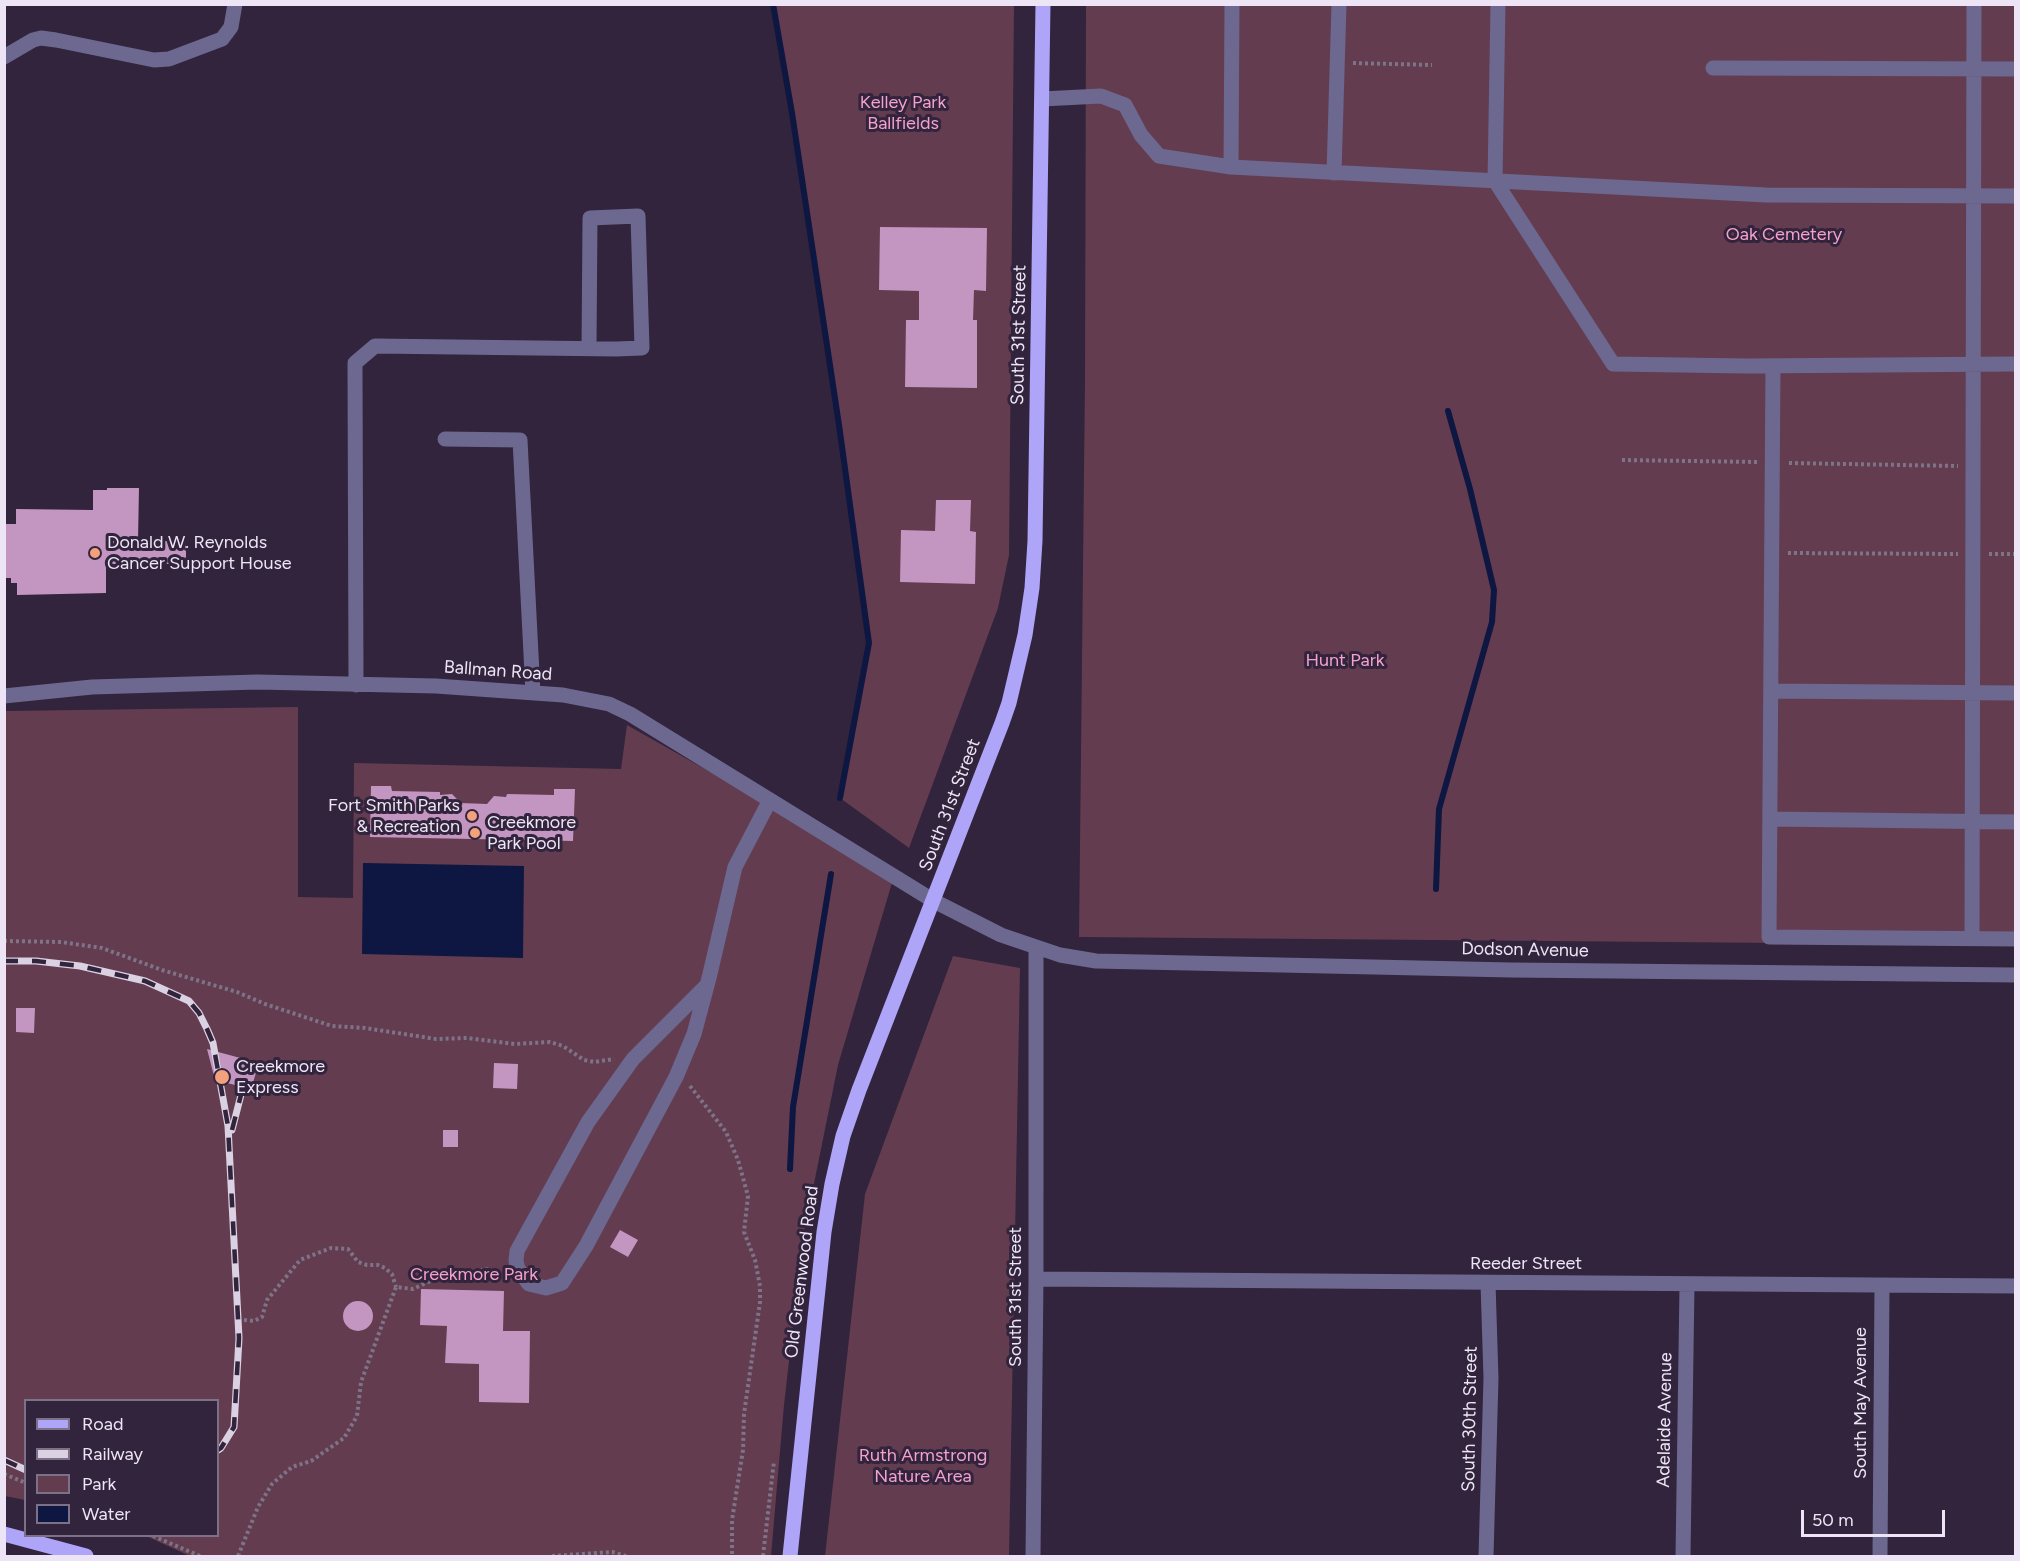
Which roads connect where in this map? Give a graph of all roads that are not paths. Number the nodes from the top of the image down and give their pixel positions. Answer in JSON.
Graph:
{"nodes":[{"id":1,"x":235,"y":4,"type":"edge"},
{"id":2,"x":1043,"y":4,"type":"edge"},
{"id":3,"x":1232,"y":4,"type":"edge"},
{"id":4,"x":1339,"y":4,"type":"edge"},
{"id":5,"x":1498,"y":4,"type":"edge"},
{"id":6,"x":1974,"y":4,"type":"edge"},
{"id":7,"x":4,"y":57,"type":"edge"},
{"id":8,"x":1713,"y":68,"type":"dead end"},
{"id":9,"x":1975,"y":69,"type":"junction"},
{"id":10,"x":2016,"y":69,"type":"edge"},
{"id":11,"x":1042,"y":99,"type":"junction"},
{"id":12,"x":1231,"y":167,"type":"junction"},
{"id":13,"x":1334,"y":173,"type":"junction"},
{"id":14,"x":1495,"y":181,"type":"junction"},
{"id":15,"x":1975,"y":196,"type":"junction"},
{"id":16,"x":2016,"y":196,"type":"edge"},
{"id":17,"x":589,"y":348,"type":"junction"},
{"id":18,"x":1975,"y":364,"type":"junction"},
{"id":19,"x":2016,"y":364,"type":"edge"},
{"id":20,"x":1773,"y":366,"type":"junction"},
{"id":21,"x":445,"y":439,"type":"dead end"},
{"id":22,"x":356,"y":685,"type":"junction"},
{"id":23,"x":1771,"y":691,"type":"junction"},
{"id":24,"x":533,"y":693,"type":"junction"},
{"id":25,"x":1973,"y":693,"type":"junction"},
{"id":26,"x":2016,"y":693,"type":"edge"},
{"id":27,"x":4,"y":696,"type":"edge"},
{"id":28,"x":770,"y":800,"type":"junction"},
{"id":29,"x":1770,"y":819,"type":"junction"},
{"id":30,"x":1972,"y":821,"type":"junction"},
{"id":31,"x":2016,"y":822,"type":"edge"},
{"id":32,"x":933,"y":901,"type":"junction"},
{"id":33,"x":1972,"y":938,"type":"junction"},
{"id":34,"x":2016,"y":939,"type":"edge"},
{"id":35,"x":1036,"y":948,"type":"junction"},
{"id":36,"x":2016,"y":975,"type":"edge"},
{"id":37,"x":707,"y":986,"type":"junction"},
{"id":38,"x":1036,"y":1279,"type":"junction"},
{"id":39,"x":1488,"y":1283,"type":"junction"},
{"id":40,"x":1687,"y":1285,"type":"junction"},
{"id":41,"x":1882,"y":1286,"type":"junction"},
{"id":42,"x":2016,"y":1286,"type":"edge"},
{"id":43,"x":4,"y":1534,"type":"edge"},
{"id":44,"x":86,"y":1557,"type":"edge"},
{"id":45,"x":790,"y":1557,"type":"edge"},
{"id":46,"x":1032,"y":1557,"type":"edge"},
{"id":47,"x":1486,"y":1557,"type":"edge"},
{"id":48,"x":1683,"y":1557,"type":"edge"},
{"id":49,"x":1880,"y":1557,"type":"edge"}],
"edges":[{"from":1,"to":7,"type":"street"},
{"from":2,"to":11,"type":"main road","name":"South 31st Street"},
{"from":3,"to":12,"type":"street"},
{"from":4,"to":13,"type":"street"},
{"from":5,"to":14,"type":"street"},
{"from":6,"to":9,"type":"street"},
{"from":8,"to":9,"type":"street"},
{"from":9,"to":10,"type":"street"},
{"from":9,"to":15,"type":"street"},
{"from":11,"to":12,"type":"street"},
{"from":11,"to":32,"type":"main road","name":"South 31st Street"},
{"from":12,"to":13,"type":"street"},
{"from":13,"to":14,"type":"street"},
{"from":14,"to":15,"type":"street"},
{"from":14,"to":20,"type":"street"},
{"from":15,"to":16,"type":"street"},
{"from":15,"to":18,"type":"street"},
{"from":17,"to":17,"type":"street"},
{"from":17,"to":22,"type":"street"},
{"from":18,"to":19,"type":"street"},
{"from":18,"to":20,"type":"street"},
{"from":18,"to":25,"type":"street"},
{"from":20,"to":23,"type":"street"},
{"from":21,"to":24,"type":"street"},
{"from":22,"to":24,"type":"street","name":"Ballman Road"},
{"from":22,"to":27,"type":"street","name":"Ballman Road"},
{"from":23,"to":25,"type":"street"},
{"from":23,"to":29,"type":"street"},
{"from":24,"to":28,"type":"street","name":"Ballman Road"},
{"from":25,"to":26,"type":"street"},
{"from":25,"to":30,"type":"street"},
{"from":28,"to":32,"type":"street","name":"Ballman Road"},
{"from":28,"to":37,"type":"street"},
{"from":29,"to":30,"type":"street"},
{"from":29,"to":33,"type":"street"},
{"from":30,"to":31,"type":"street"},
{"from":30,"to":33,"type":"street"},
{"from":32,"to":35,"type":"street","name":"South 31st Street"},
{"from":32,"to":45,"type":"main road","name":"Old Greenwood Road"},
{"from":33,"to":34,"type":"street"},
{"from":35,"to":36,"type":"street","name":"Dodson Avenue"},
{"from":35,"to":38,"type":"street","name":"South 31st Street"},
{"from":37,"to":37,"type":"street"},
{"from":38,"to":39,"type":"street","name":"Reeder Street"},
{"from":38,"to":46,"type":"street","name":"South 31st Street"},
{"from":39,"to":40,"type":"street","name":"Reeder Street"},
{"from":39,"to":47,"type":"street","name":"South 30th Street"},
{"from":40,"to":41,"type":"street","name":"Reeder Street"},
{"from":40,"to":48,"type":"street","name":"Adelaide Avenue"},
{"from":41,"to":42,"type":"street","name":"Reeder Street"},
{"from":41,"to":49,"type":"street","name":"South May Avenue"},
{"from":43,"to":44,"type":"main road"}]}
